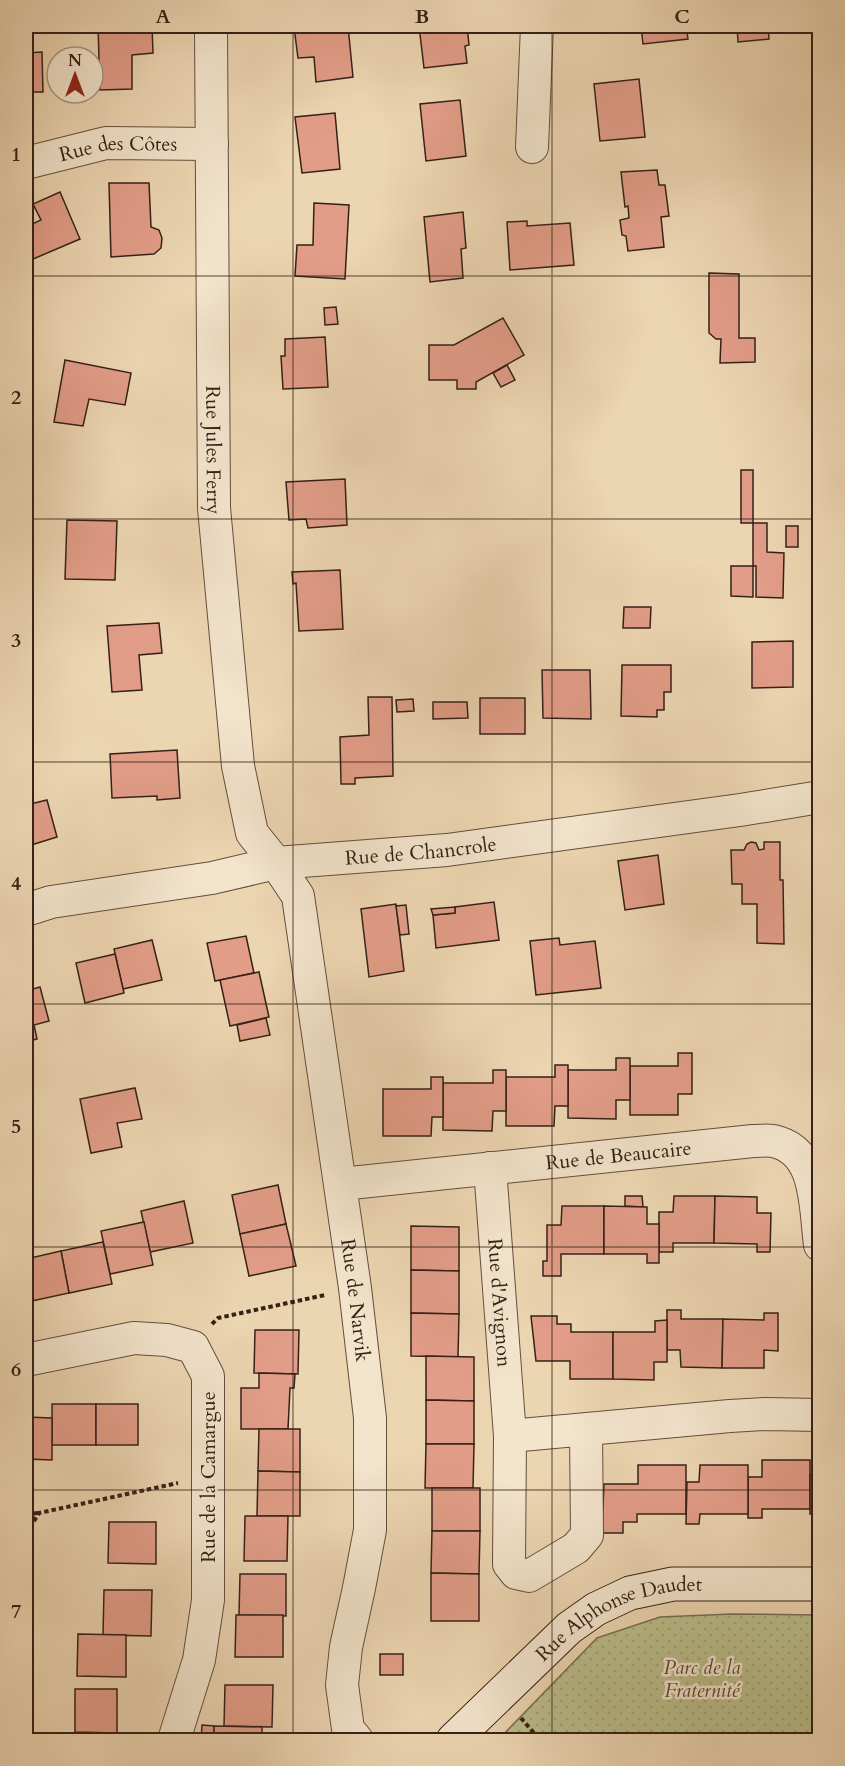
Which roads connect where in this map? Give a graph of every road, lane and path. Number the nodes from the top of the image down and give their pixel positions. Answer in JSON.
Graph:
{"nodes":[{"id":1,"x":211,"y":26,"type":"edge"},
{"id":2,"x":537,"y":26,"type":"edge"},
{"id":3,"x":212,"y":144,"type":"junction"},
{"id":4,"x":532,"y":147,"type":"dead end"},
{"id":5,"x":26,"y":163,"type":"edge"},
{"id":6,"x":819,"y":797,"type":"edge"},
{"id":7,"x":276,"y":863,"type":"junction"},
{"id":8,"x":26,"y":910,"type":"edge"},
{"id":9,"x":490,"y":1168,"type":"junction"},
{"id":10,"x":341,"y":1184,"type":"junction"},
{"id":11,"x":819,"y":1245,"type":"edge"},
{"id":12,"x":355,"y":1288,"type":"junction"},
{"id":13,"x":193,"y":1347,"type":"junction"},
{"id":14,"x":26,"y":1360,"type":"edge"},
{"id":15,"x":819,"y":1414,"type":"edge"},
{"id":16,"x":586,"y":1431,"type":"junction"},
{"id":17,"x":510,"y":1436,"type":"junction"},
{"id":18,"x":208,"y":1476,"type":"junction"},
{"id":19,"x":39,"y":1513,"type":"junction"},
{"id":20,"x":26,"y":1514,"type":"edge"},
{"id":21,"x":26,"y":1534,"type":"edge"},
{"id":22,"x":819,"y":1584,"type":"edge"},
{"id":23,"x":174,"y":1740,"type":"edge"},
{"id":24,"x":357,"y":1740,"type":"edge"},
{"id":25,"x":453,"y":1740,"type":"edge"}],
"edges":[{"from":1,"to":3,"type":"street","name":"Rue Jules Ferry"},
{"from":2,"to":4,"type":"street"},
{"from":3,"to":5,"type":"street","name":"Rue des Côtes"},
{"from":3,"to":7,"type":"street","name":"Rue Jules Ferry"},
{"from":6,"to":7,"type":"street","name":"Rue de Chancrole"},
{"from":7,"to":8,"type":"street","name":"Rue de Chancrole"},
{"from":7,"to":10,"type":"street","name":"Rue de Narvik"},
{"from":9,"to":10,"type":"street","name":"Rue de Beaucaire"},
{"from":9,"to":11,"type":"street","name":"Rue de Beaucaire"},
{"from":9,"to":17,"type":"street","name":"Rue d'Avignon"},
{"from":10,"to":12,"type":"street","name":"Rue de Narvik"},
{"from":12,"to":13,"type":"path"},
{"from":12,"to":24,"type":"street","name":"Rue de Narvik"},
{"from":13,"to":14,"type":"street"},
{"from":13,"to":18,"type":"street","name":"Rue de la Camargue"},
{"from":15,"to":16,"type":"street"},
{"from":16,"to":17,"type":"street"},
{"from":16,"to":17,"type":"street","name":"Rue d'Avignon"},
{"from":18,"to":19,"type":"path"},
{"from":18,"to":23,"type":"street","name":"Rue de la Camargue"},
{"from":19,"to":20,"type":"path"},
{"from":19,"to":21,"type":"path"},
{"from":22,"to":25,"type":"street","name":"Rue Alphonse Daudet"}]}
